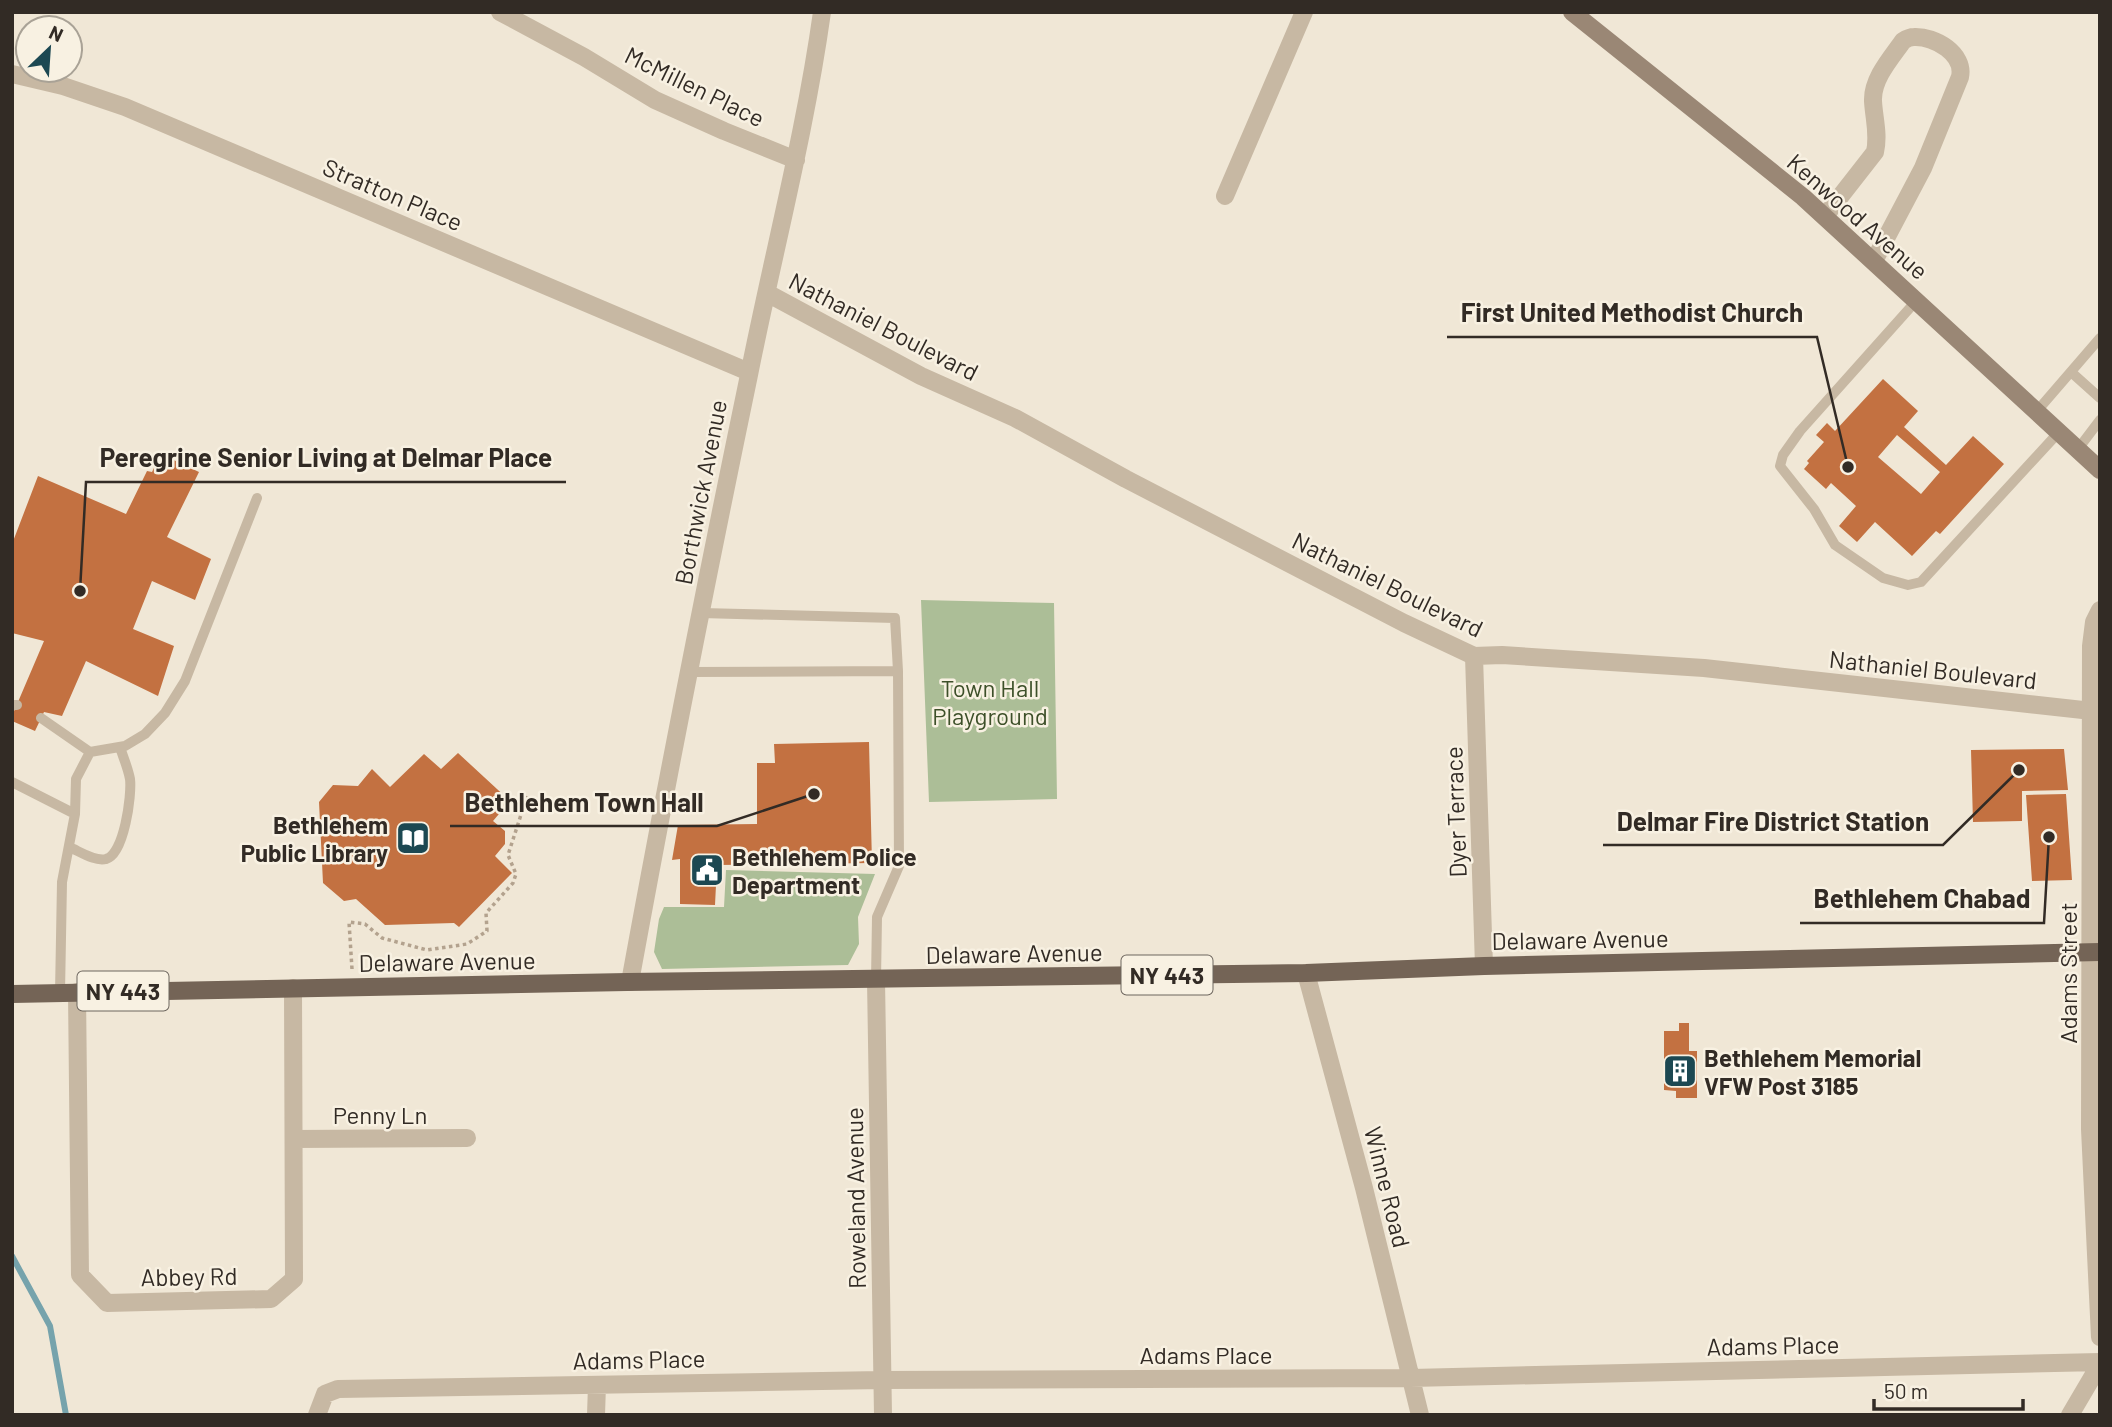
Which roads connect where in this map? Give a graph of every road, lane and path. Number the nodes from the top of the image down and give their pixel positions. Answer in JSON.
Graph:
{"nodes":[{"id":1,"x":500,"y":12,"type":"edge"},
{"id":2,"x":822,"y":12,"type":"edge"},
{"id":3,"x":1304,"y":12,"type":"edge"},
{"id":4,"x":1573,"y":12,"type":"edge"},
{"id":5,"x":12,"y":74,"type":"edge"},
{"id":6,"x":796,"y":160,"type":"junction"},
{"id":7,"x":1225,"y":196,"type":"dead end"},
{"id":8,"x":1825,"y":216,"type":"junction"},
{"id":9,"x":1874,"y":261,"type":"junction"},
{"id":10,"x":766,"y":293,"type":"junction"},
{"id":11,"x":1917,"y":300,"type":"junction"},
{"id":12,"x":2100,"y":338,"type":"edge"},
{"id":13,"x":749,"y":372,"type":"junction"},
{"id":14,"x":2071,"y":372,"type":"junction"},
{"id":15,"x":2100,"y":398,"type":"edge"},
{"id":16,"x":2037,"y":411,"type":"junction"},
{"id":17,"x":2100,"y":420,"type":"edge"},
{"id":18,"x":2059,"y":432,"type":"junction"},
{"id":19,"x":2078,"y":449,"type":"junction"},
{"id":20,"x":2100,"y":470,"type":"edge"},
{"id":21,"x":257,"y":499,"type":"dead end"},
{"id":22,"x":2100,"y":610,"type":"edge"},
{"id":23,"x":701,"y":613,"type":"junction"},
{"id":24,"x":1474,"y":656,"type":"junction"},
{"id":25,"x":689,"y":671,"type":"junction"},
{"id":26,"x":898,"y":671,"type":"junction"},
{"id":27,"x":2092,"y":711,"type":"junction"},
{"id":28,"x":41,"y":718,"type":"dead end"},
{"id":29,"x":120,"y":747,"type":"junction"},
{"id":30,"x":90,"y":752,"type":"junction"},
{"id":31,"x":12,"y":782,"type":"edge"},
{"id":32,"x":528,"y":793,"type":"dead end"},
{"id":33,"x":75,"y":814,"type":"junction"},
{"id":34,"x":69,"y":847,"type":"junction"},
{"id":35,"x":2096,"y":952,"type":"edge"},
{"id":36,"x":1484,"y":966,"type":"junction"},
{"id":37,"x":352,"y":969,"type":"dead end"},
{"id":38,"x":1306,"y":973,"type":"junction"},
{"id":39,"x":876,"y":980,"type":"junction"},
{"id":40,"x":630,"y":982,"type":"junction"},
{"id":41,"x":293,"y":988,"type":"junction"},
{"id":42,"x":68,"y":993,"type":"junction"},
{"id":43,"x":12,"y":994,"type":"edge"},
{"id":44,"x":467,"y":1138,"type":"dead end"},
{"id":45,"x":294,"y":1139,"type":"junction"},
{"id":46,"x":2096,"y":1185,"type":"edge"},
{"id":47,"x":2100,"y":1337,"type":"edge"},
{"id":48,"x":2100,"y":1363,"type":"edge"},
{"id":49,"x":1411,"y":1378,"type":"junction"},
{"id":50,"x":882,"y":1380,"type":"junction"},
{"id":51,"x":597,"y":1385,"type":"junction"},
{"id":52,"x":318,"y":1409,"type":"edge"},
{"id":53,"x":597,"y":1415,"type":"edge"},
{"id":54,"x":883,"y":1415,"type":"edge"},
{"id":55,"x":1420,"y":1415,"type":"edge"},
{"id":56,"x":2070,"y":1415,"type":"edge"}],
"edges":[{"from":1,"to":6,"type":"street","name":"McMillen Place"},
{"from":2,"to":6,"type":"street","name":"Borthwick Avenue"},
{"from":3,"to":7,"type":"street"},
{"from":4,"to":8,"type":"main road","name":"Kenwood Avenue"},
{"from":5,"to":13,"type":"street","name":"Stratton Place"},
{"from":6,"to":10,"type":"street","name":"Borthwick Avenue"},
{"from":8,"to":9,"type":"main road","name":"Kenwood Avenue"},
{"from":8,"to":9,"type":"street"},
{"from":9,"to":11,"type":"main road","name":"Kenwood Avenue"},
{"from":10,"to":13,"type":"street","name":"Borthwick Avenue"},
{"from":10,"to":24,"type":"street","name":"Nathaniel Boulevard"},
{"from":11,"to":16,"type":"main road","name":"Kenwood Avenue"},
{"from":11,"to":18,"type":"lane"},
{"from":12,"to":14,"type":"lane"},
{"from":13,"to":23,"type":"street","name":"Borthwick Avenue"},
{"from":14,"to":15,"type":"lane"},
{"from":14,"to":16,"type":"lane"},
{"from":16,"to":18,"type":"main road","name":"Kenwood Avenue"},
{"from":17,"to":19,"type":"lane"},
{"from":18,"to":19,"type":"main road","name":"Kenwood Avenue"},
{"from":19,"to":20,"type":"main road","name":"Kenwood Avenue"},
{"from":21,"to":29,"type":"lane"},
{"from":22,"to":27,"type":"street","name":"Adams Street"},
{"from":23,"to":25,"type":"street","name":"Borthwick Avenue"},
{"from":23,"to":26,"type":"lane"},
{"from":24,"to":27,"type":"street","name":"Nathaniel Boulevard"},
{"from":24,"to":36,"type":"street","name":"Dyer Terrace"},
{"from":25,"to":26,"type":"lane"},
{"from":25,"to":40,"type":"street","name":"Borthwick Avenue"},
{"from":26,"to":39,"type":"lane"},
{"from":27,"to":35,"type":"street","name":"Adams Street"},
{"from":28,"to":30,"type":"lane"},
{"from":29,"to":30,"type":"lane"},
{"from":29,"to":34,"type":"lane"},
{"from":30,"to":33,"type":"lane"},
{"from":31,"to":33,"type":"lane"},
{"from":32,"to":37,"type":"path"},
{"from":33,"to":34,"type":"lane"},
{"from":34,"to":42,"type":"lane"},
{"from":35,"to":36,"type":"main road","name":"Delaware Avenue","number":"NY 443"},
{"from":35,"to":46,"type":"street","name":"Adams Street"},
{"from":36,"to":38,"type":"main road","name":"Delaware Avenue","number":"NY 443"},
{"from":38,"to":39,"type":"main road","name":"Delaware Avenue","number":"NY 443"},
{"from":38,"to":49,"type":"street","name":"Winne Road"},
{"from":39,"to":40,"type":"main road","name":"Delaware Avenue","number":"NY 443"},
{"from":39,"to":50,"type":"street","name":"Roweland Avenue"},
{"from":40,"to":41,"type":"main road","name":"Delaware Avenue","number":"NY 443"},
{"from":41,"to":42,"type":"main road","name":"Delaware Avenue","number":"NY 443"},
{"from":41,"to":45,"type":"street","name":"Abbey Rd"},
{"from":42,"to":43,"type":"main road","name":"Delaware Avenue","number":"NY 443"},
{"from":42,"to":45,"type":"street","name":"Abbey Rd"},
{"from":44,"to":45,"type":"street","name":"Penny Ln"},
{"from":46,"to":47,"type":"street","name":"Adams Street"},
{"from":48,"to":49,"type":"street","name":"Adams Place"},
{"from":48,"to":56,"type":"street"},
{"from":49,"to":50,"type":"street","name":"Adams Place"},
{"from":49,"to":55,"type":"street","name":"Winne Road"},
{"from":50,"to":51,"type":"street","name":"Adams Place"},
{"from":50,"to":54,"type":"street","name":"Roweland Avenue"},
{"from":51,"to":52,"type":"street","name":"Adams Place"},
{"from":51,"to":53,"type":"street"}]}
